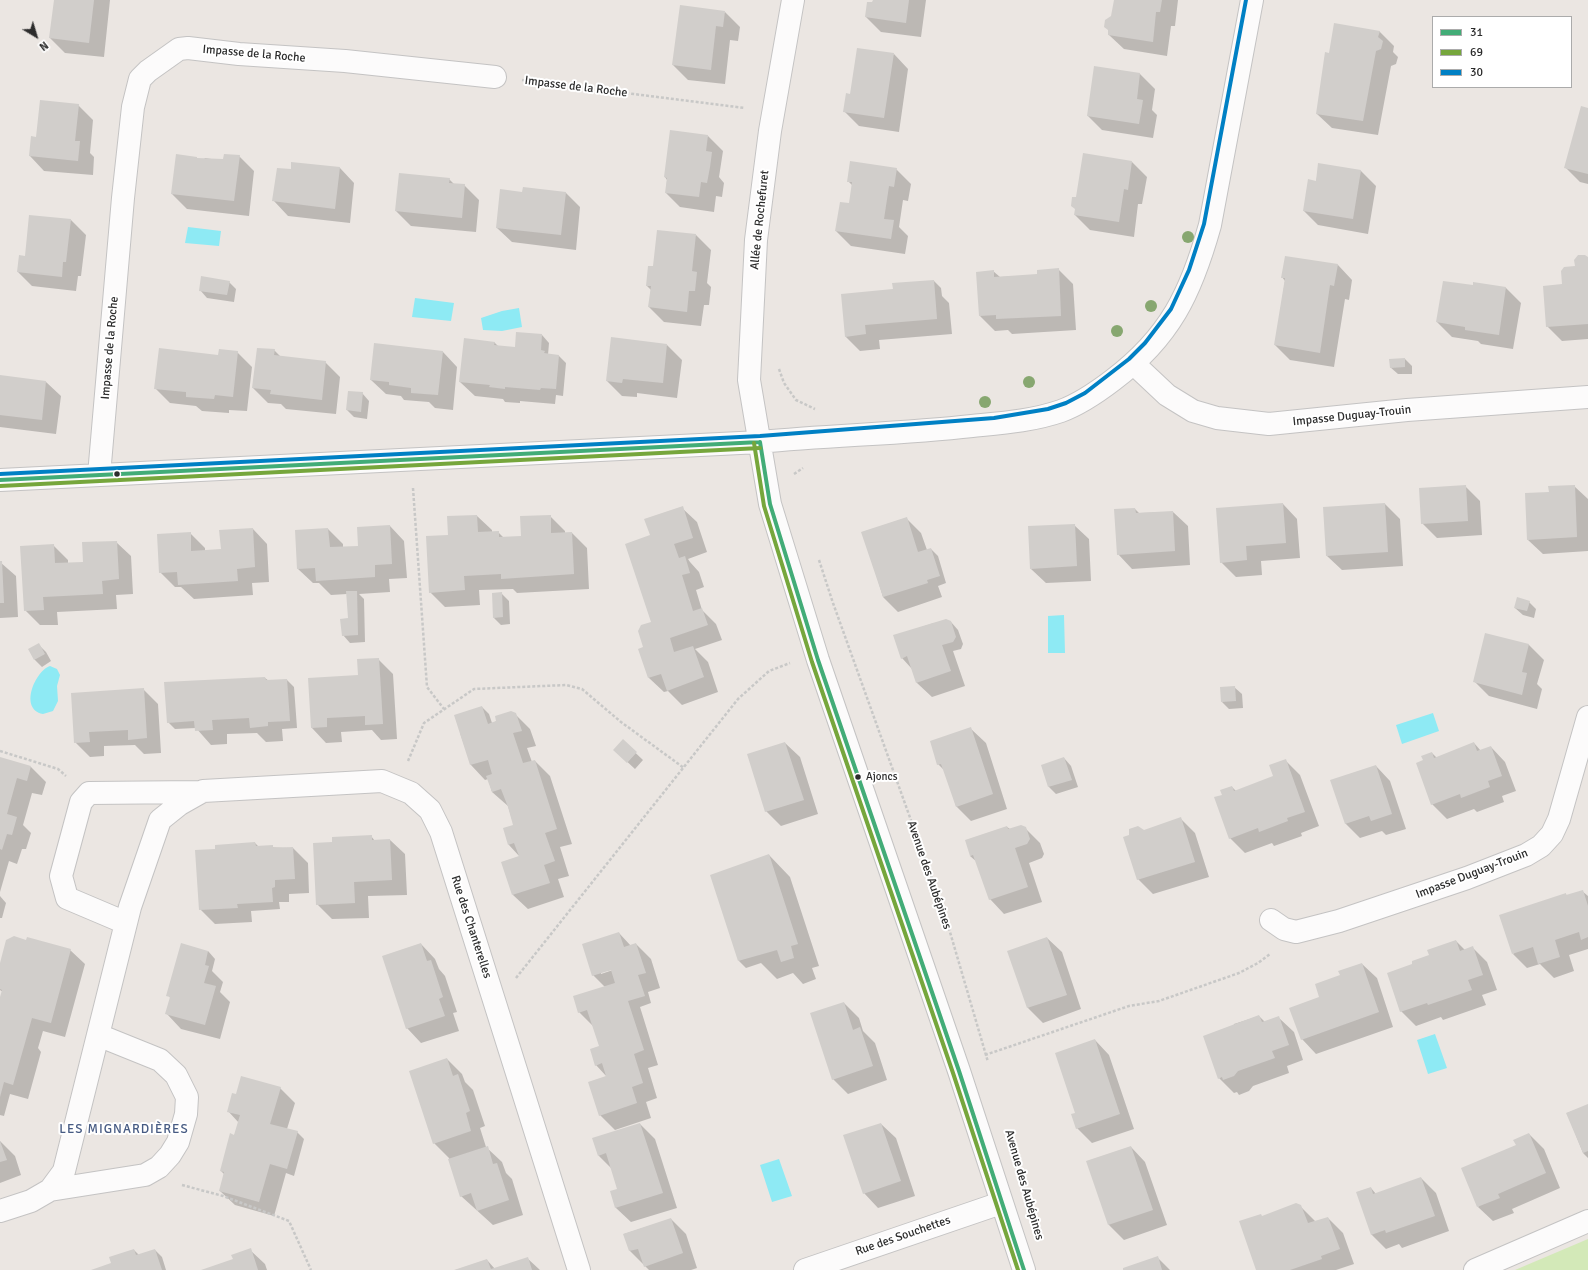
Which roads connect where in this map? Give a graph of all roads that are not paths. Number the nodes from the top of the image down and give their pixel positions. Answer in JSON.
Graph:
{"nodes":[{"id":1,"x":793,"y":0,"type":"edge"},
{"id":2,"x":1252,"y":0,"type":"edge"},
{"id":3,"x":495,"y":77,"type":"road end"},
{"id":4,"x":1134,"y":364,"type":"junction"},
{"id":5,"x":1588,"y":397,"type":"edge"},
{"id":6,"x":760,"y":442,"type":"junction"},
{"id":7,"x":99,"y":475,"type":"junction"},
{"id":8,"x":0,"y":480,"type":"edge"},
{"id":9,"x":1588,"y":717,"type":"edge"},
{"id":10,"x":203,"y":792,"type":"junction"},
{"id":11,"x":1271,"y":920,"type":"dead end"},
{"id":12,"x":126,"y":923,"type":"junction"},
{"id":13,"x":98,"y":1035,"type":"junction"},
{"id":14,"x":50,"y":1190,"type":"junction"},
{"id":15,"x":1001,"y":1203,"type":"junction"},
{"id":16,"x":0,"y":1211,"type":"edge"},
{"id":17,"x":1588,"y":1221,"type":"edge"},
{"id":18,"x":579,"y":1270,"type":"edge"},
{"id":19,"x":805,"y":1270,"type":"edge"},
{"id":20,"x":1024,"y":1270,"type":"edge"},
{"id":21,"x":1475,"y":1270,"type":"edge"}],
"edges":[{"from":1,"to":6,"type":"street","name":"Allée de Rochefuret"},
{"from":2,"to":4,"type":"street"},
{"from":3,"to":7,"type":"street","name":"Impasse de la Roche"},
{"from":4,"to":5,"type":"street","name":"Impasse Duguay-Trouin"},
{"from":4,"to":6,"type":"street"},
{"from":6,"to":7,"type":"street"},
{"from":6,"to":15,"type":"street","name":"Avenue des Aubépines"},
{"from":7,"to":8,"type":"street"},
{"from":9,"to":11,"type":"street","name":"Impasse Duguay-Trouin"},
{"from":10,"to":12,"type":"street","name":"Rue des Chanterelles"},
{"from":10,"to":12,"type":"street","name":"Rue des Chanterelles"},
{"from":10,"to":18,"type":"street","name":"Rue des Chanterelles"},
{"from":12,"to":13,"type":"street","name":"Rue des Chanterelles"},
{"from":13,"to":14,"type":"street","name":"Rue des Chanterelles"},
{"from":13,"to":14,"type":"street","name":"Rue des Chanterelles"},
{"from":14,"to":16,"type":"street","name":"Rue des Chanterelles"},
{"from":15,"to":19,"type":"street","name":"Rue des Souchettes"},
{"from":15,"to":20,"type":"street","name":"Avenue des Aubépines"},
{"from":17,"to":21,"type":"street"}]}
